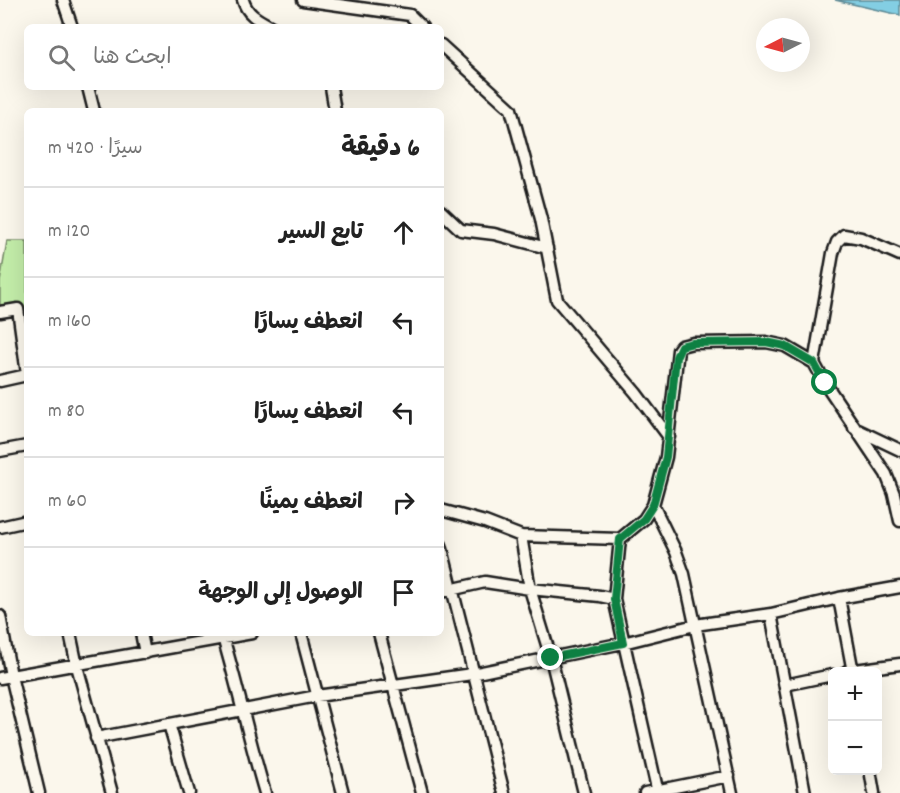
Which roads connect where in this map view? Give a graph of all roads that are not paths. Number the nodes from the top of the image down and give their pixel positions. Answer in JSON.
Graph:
{"nodes":[{"id":1,"x":63,"y":0,"type":"edge"},
{"id":2,"x":243,"y":0,"type":"edge"},
{"id":3,"x":303,"y":0,"type":"edge"},
{"id":4,"x":71,"y":24,"type":"edge"},
{"id":5,"x":266,"y":24,"type":"edge"},
{"id":6,"x":419,"y":24,"type":"edge"},
{"id":7,"x":444,"y":48,"type":"edge"},
{"id":8,"x":89,"y":90,"type":"edge"},
{"id":9,"x":332,"y":90,"type":"edge"},
{"id":10,"x":93,"y":108,"type":"edge"},
{"id":11,"x":334,"y":108,"type":"edge"},
{"id":12,"x":444,"y":214,"type":"edge"},
{"id":13,"x":547,"y":248,"type":"junction"},
{"id":14,"x":900,"y":255,"type":"edge"},
{"id":15,"x":0,"y":312,"type":"edge"},
{"id":16,"x":24,"y":353,"type":"edge"},
{"id":17,"x":814,"y":363,"type":"junction"},
{"id":18,"x":24,"y":376,"type":"edge"},
{"id":19,"x":0,"y":381,"type":"edge"},
{"id":20,"x":854,"y":428,"type":"junction"},
{"id":21,"x":669,"y":437,"type":"junction"},
{"id":22,"x":24,"y":447,"type":"edge"},
{"id":23,"x":900,"y":450,"type":"edge"},
{"id":24,"x":0,"y":451,"type":"edge"},
{"id":25,"x":895,"y":488,"type":"edge"},
{"id":26,"x":653,"y":505,"type":"junction"},
{"id":27,"x":444,"y":511,"type":"edge"},
{"id":28,"x":900,"y":521,"type":"edge"},
{"id":29,"x":24,"y":522,"type":"edge"},
{"id":30,"x":0,"y":527,"type":"edge"},
{"id":31,"x":521,"y":536,"type":"junction"},
{"id":32,"x":620,"y":539,"type":"junction"},
{"id":33,"x":444,"y":573,"type":"edge"},
{"id":34,"x":900,"y":587,"type":"edge"},
{"id":35,"x":530,"y":589,"type":"junction"},
{"id":36,"x":446,"y":591,"type":"edge"},
{"id":37,"x":838,"y":598,"type":"junction"},
{"id":38,"x":614,"y":599,"type":"junction"},
{"id":39,"x":771,"y":614,"type":"junction"},
{"id":40,"x":0,"y":616,"type":"edge"},
{"id":41,"x":695,"y":625,"type":"junction"},
{"id":42,"x":71,"y":636,"type":"edge"},
{"id":43,"x":142,"y":636,"type":"edge"},
{"id":44,"x":222,"y":636,"type":"edge"},
{"id":45,"x":303,"y":636,"type":"edge"},
{"id":46,"x":380,"y":636,"type":"edge"},
{"id":47,"x":623,"y":643,"type":"junction"},
{"id":48,"x":145,"y":653,"type":"junction"},
{"id":49,"x":551,"y":658,"type":"junction"},
{"id":50,"x":900,"y":664,"type":"edge"},
{"id":51,"x":77,"y":666,"type":"junction"},
{"id":52,"x":850,"y":667,"type":"edge"},
{"id":53,"x":879,"y":667,"type":"edge"},
{"id":54,"x":472,"y":674,"type":"junction"},
{"id":55,"x":828,"y":676,"type":"edge"},
{"id":56,"x":5,"y":677,"type":"edge"},
{"id":57,"x":784,"y":685,"type":"junction"},
{"id":58,"x":393,"y":686,"type":"junction"},
{"id":59,"x":317,"y":696,"type":"junction"},
{"id":60,"x":243,"y":710,"type":"junction"},
{"id":61,"x":169,"y":724,"type":"junction"},
{"id":62,"x":96,"y":738,"type":"junction"},
{"id":63,"x":871,"y":775,"type":"edge"},
{"id":64,"x":729,"y":776,"type":"junction"},
{"id":65,"x":658,"y":792,"type":"edge"},
{"id":66,"x":39,"y":793,"type":"edge"},
{"id":67,"x":112,"y":793,"type":"edge"},
{"id":68,"x":189,"y":793,"type":"edge"},
{"id":69,"x":265,"y":793,"type":"edge"},
{"id":70,"x":343,"y":793,"type":"edge"},
{"id":71,"x":422,"y":793,"type":"edge"},
{"id":72,"x":504,"y":793,"type":"edge"},
{"id":73,"x":584,"y":793,"type":"edge"},
{"id":74,"x":645,"y":793,"type":"edge"},
{"id":75,"x":732,"y":793,"type":"edge"},
{"id":76,"x":805,"y":793,"type":"edge"},
{"id":77,"x":874,"y":793,"type":"edge"}],
"edges":[{"from":1,"to":4,"type":"street"},
{"from":2,"to":5,"type":"street"},
{"from":3,"to":6,"type":"street"},
{"from":7,"to":13,"type":"street"},
{"from":8,"to":10,"type":"street"},
{"from":9,"to":11,"type":"street"},
{"from":12,"to":13,"type":"street"},
{"from":13,"to":21,"type":"street"},
{"from":14,"to":17,"type":"street"},
{"from":15,"to":16,"type":"street"},
{"from":17,"to":20,"type":"street"},
{"from":17,"to":21,"type":"street"},
{"from":18,"to":19,"type":"street"},
{"from":20,"to":23,"type":"street"},
{"from":20,"to":25,"type":"street"},
{"from":21,"to":26,"type":"street"},
{"from":22,"to":24,"type":"street"},
{"from":25,"to":28,"type":"street"},
{"from":26,"to":32,"type":"street"},
{"from":26,"to":41,"type":"street"},
{"from":27,"to":31,"type":"street"},
{"from":29,"to":30,"type":"street"},
{"from":31,"to":32,"type":"street"},
{"from":31,"to":35,"type":"street"},
{"from":32,"to":38,"type":"street"},
{"from":33,"to":36,"type":"street"},
{"from":34,"to":37,"type":"street"},
{"from":35,"to":36,"type":"street"},
{"from":35,"to":38,"type":"street"},
{"from":35,"to":49,"type":"street"},
{"from":36,"to":54,"type":"street"},
{"from":37,"to":39,"type":"street"},
{"from":37,"to":52,"type":"street"},
{"from":38,"to":47,"type":"street"},
{"from":39,"to":41,"type":"street"},
{"from":39,"to":57,"type":"street"},
{"from":40,"to":56,"type":"street"},
{"from":41,"to":47,"type":"street"},
{"from":41,"to":64,"type":"street"},
{"from":42,"to":51,"type":"street"},
{"from":43,"to":48,"type":"street"},
{"from":44,"to":48,"type":"street"},
{"from":44,"to":60,"type":"street"},
{"from":45,"to":59,"type":"street"},
{"from":46,"to":58,"type":"street"},
{"from":47,"to":49,"type":"street"},
{"from":47,"to":65,"type":"street"},
{"from":48,"to":51,"type":"street"},
{"from":49,"to":54,"type":"street"},
{"from":49,"to":73,"type":"street"},
{"from":50,"to":53,"type":"street"},
{"from":51,"to":56,"type":"street"},
{"from":51,"to":62,"type":"street"},
{"from":54,"to":58,"type":"street"},
{"from":54,"to":72,"type":"street"},
{"from":55,"to":57,"type":"street"},
{"from":56,"to":66,"type":"street"},
{"from":57,"to":76,"type":"street"},
{"from":58,"to":59,"type":"street"},
{"from":58,"to":71,"type":"street"},
{"from":59,"to":60,"type":"street"},
{"from":59,"to":70,"type":"street"},
{"from":60,"to":61,"type":"street"},
{"from":60,"to":69,"type":"street"},
{"from":61,"to":62,"type":"street"},
{"from":61,"to":68,"type":"street"},
{"from":62,"to":67,"type":"street"},
{"from":63,"to":77,"type":"street"},
{"from":64,"to":65,"type":"street"},
{"from":64,"to":75,"type":"street"},
{"from":65,"to":74,"type":"street"}]}
